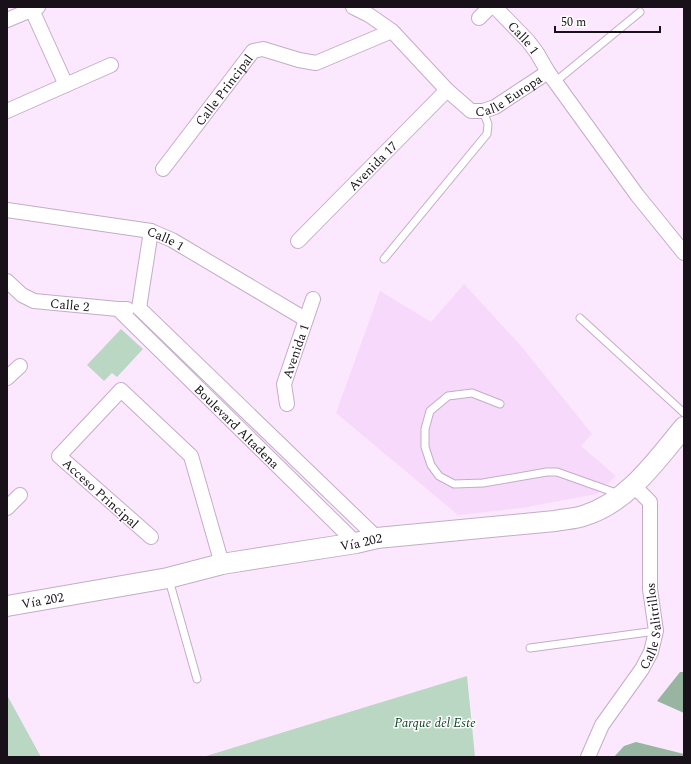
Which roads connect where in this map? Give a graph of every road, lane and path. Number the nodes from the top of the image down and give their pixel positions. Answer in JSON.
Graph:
{"nodes":[{"id":1,"x":353,"y":7,"type":"edge"},
{"id":2,"x":490,"y":7,"type":"edge"},
{"id":3,"x":495,"y":7,"type":"edge"},
{"id":4,"x":35,"y":8,"type":"edge"},
{"id":5,"x":640,"y":12,"type":"dead end"},
{"id":6,"x":479,"y":18,"type":"dead end"},
{"id":7,"x":7,"y":20,"type":"edge"},
{"id":8,"x":392,"y":31,"type":"junction"},
{"id":9,"x":111,"y":65,"type":"dead end"},
{"id":10,"x":551,"y":77,"type":"junction"},
{"id":11,"x":66,"y":85,"type":"junction"},
{"id":12,"x":447,"y":90,"type":"junction"},
{"id":13,"x":7,"y":111,"type":"edge"},
{"id":14,"x":482,"y":111,"type":"junction"},
{"id":15,"x":163,"y":168,"type":"dead end"},
{"id":16,"x":7,"y":210,"type":"edge"},
{"id":17,"x":151,"y":230,"type":"junction"},
{"id":18,"x":298,"y":241,"type":"dead end"},
{"id":19,"x":684,"y":252,"type":"edge"},
{"id":20,"x":384,"y":259,"type":"dead end"},
{"id":21,"x":7,"y":281,"type":"edge"},
{"id":22,"x":313,"y":299,"type":"dead end"},
{"id":23,"x":139,"y":308,"type":"junction"},
{"id":24,"x":118,"y":309,"type":"junction"},
{"id":25,"x":580,"y":318,"type":"dead end"},
{"id":26,"x":305,"y":319,"type":"junction"},
{"id":27,"x":20,"y":366,"type":"dead end"},
{"id":28,"x":7,"y":378,"type":"edge"},
{"id":29,"x":223,"y":389,"type":"junction"},
{"id":30,"x":212,"y":401,"type":"junction"},
{"id":31,"x":287,"y":404,"type":"dead end"},
{"id":32,"x":500,"y":404,"type":"dead end"},
{"id":33,"x":684,"y":413,"type":"edge"},
{"id":34,"x":684,"y":427,"type":"edge"},
{"id":35,"x":304,"y":468,"type":"junction"},
{"id":36,"x":292,"y":480,"type":"junction"},
{"id":37,"x":628,"y":490,"type":"junction"},
{"id":38,"x":20,"y":495,"type":"dead end"},
{"id":39,"x":7,"y":508,"type":"edge"},
{"id":40,"x":150,"y":537,"type":"dead end"},
{"id":41,"x":377,"y":538,"type":"junction"},
{"id":42,"x":356,"y":543,"type":"junction"},
{"id":43,"x":222,"y":564,"type":"junction"},
{"id":44,"x":168,"y":578,"type":"junction"},
{"id":45,"x":7,"y":606,"type":"edge"},
{"id":46,"x":656,"y":631,"type":"junction"},
{"id":47,"x":530,"y":648,"type":"dead end"},
{"id":48,"x":197,"y":679,"type":"dead end"},
{"id":49,"x":588,"y":757,"type":"edge"}],
"edges":[{"from":1,"to":8,"type":"street","name":"Calle Europa"},
{"from":2,"to":6,"type":"street"},
{"from":3,"to":10,"type":"street","name":"Calle 1"},
{"from":4,"to":7,"type":"street"},
{"from":4,"to":11,"type":"street"},
{"from":5,"to":10,"type":"lane"},
{"from":8,"to":12,"type":"street","name":"Calle Europa"},
{"from":8,"to":15,"type":"street","name":"Calle Principal"},
{"from":9,"to":11,"type":"street"},
{"from":10,"to":14,"type":"street","name":"Calle Europa"},
{"from":10,"to":19,"type":"street","name":"Calle Europa"},
{"from":11,"to":13,"type":"street"},
{"from":12,"to":14,"type":"street","name":"Calle Europa"},
{"from":12,"to":18,"type":"street","name":"Avenida 17"},
{"from":14,"to":20,"type":"lane"},
{"from":16,"to":17,"type":"street","name":"Calle 1"},
{"from":17,"to":23,"type":"street"},
{"from":17,"to":26,"type":"street","name":"Calle 1"},
{"from":21,"to":24,"type":"street","name":"Calle 2"},
{"from":22,"to":26,"type":"street","name":"Avenida 1"},
{"from":23,"to":24,"type":"street","name":"Calle 2"},
{"from":23,"to":29,"type":"street","name":"Boulevard Altadena"},
{"from":24,"to":30,"type":"street","name":"Boulevard Altadena"},
{"from":25,"to":33,"type":"lane"},
{"from":26,"to":31,"type":"street","name":"Avenida 1"},
{"from":27,"to":28,"type":"street"},
{"from":29,"to":30,"type":"street"},
{"from":29,"to":35,"type":"street","name":"Boulevard Altadena"},
{"from":30,"to":36,"type":"street","name":"Boulevard Altadena"},
{"from":32,"to":37,"type":"lane"},
{"from":34,"to":37,"type":"main road","name":"Vía 202"},
{"from":35,"to":36,"type":"street"},
{"from":35,"to":41,"type":"street","name":"Boulevard Altadena"},
{"from":36,"to":42,"type":"street","name":"Boulevard Altadena"},
{"from":37,"to":41,"type":"main road","name":"Vía 202"},
{"from":37,"to":46,"type":"street","name":"Calle Salitrillos"},
{"from":38,"to":39,"type":"street"},
{"from":40,"to":43,"type":"street","name":"Acceso Principal"},
{"from":41,"to":42,"type":"main road","name":"Vía 202"},
{"from":42,"to":43,"type":"main road","name":"Vía 202"},
{"from":43,"to":44,"type":"main road","name":"Vía 202"},
{"from":44,"to":45,"type":"main road","name":"Vía 202"},
{"from":44,"to":48,"type":"lane"},
{"from":46,"to":47,"type":"lane"},
{"from":46,"to":49,"type":"street","name":"Calle Salitrillos"}]}
